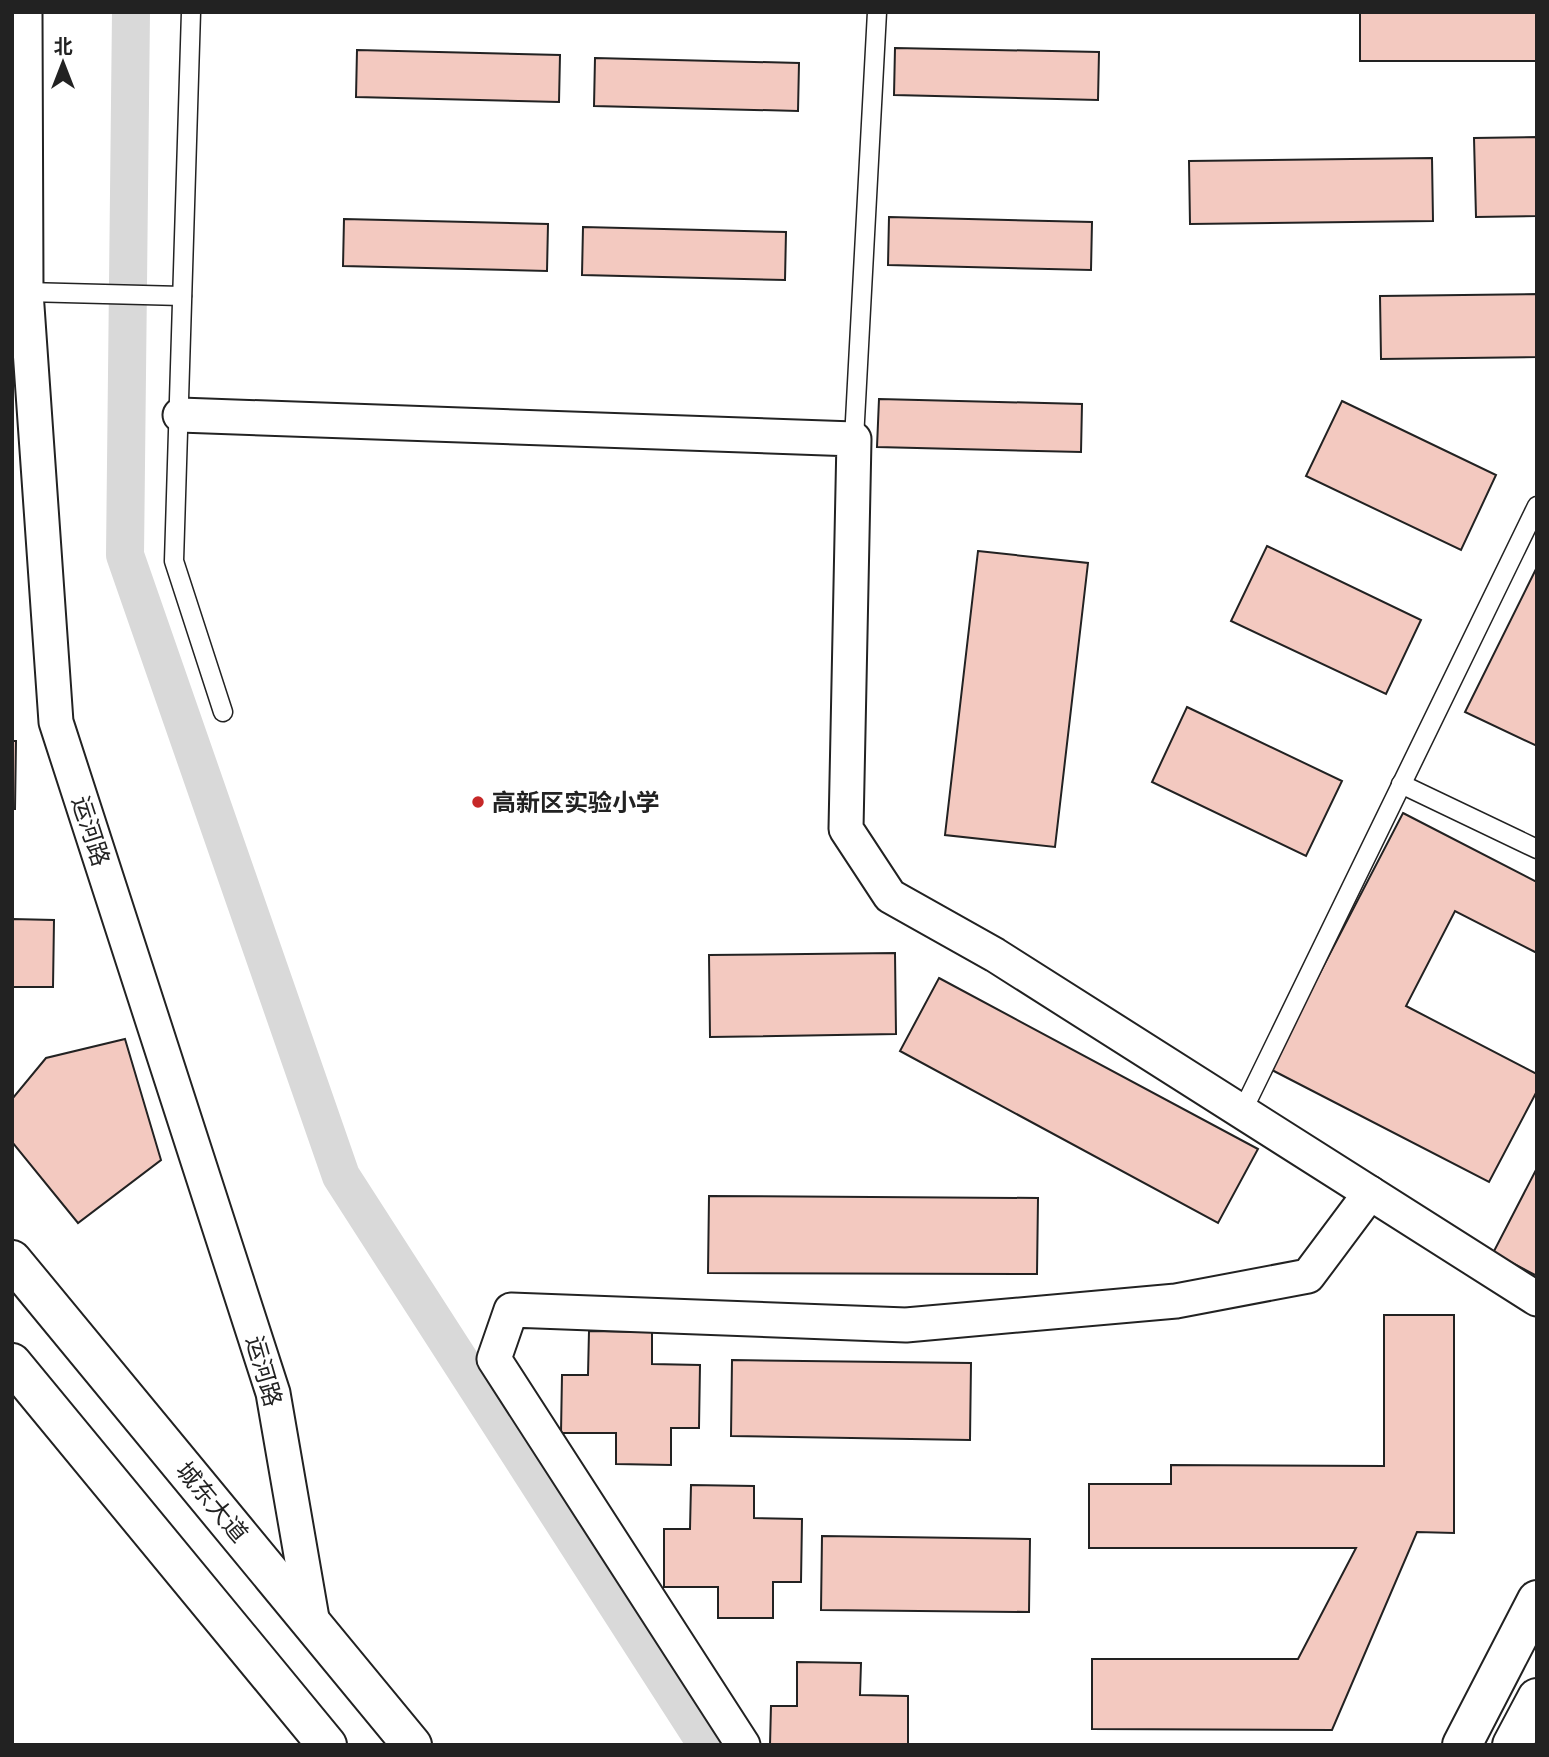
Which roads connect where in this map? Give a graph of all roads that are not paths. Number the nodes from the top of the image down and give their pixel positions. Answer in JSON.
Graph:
{"nodes":[{"id":1,"x":25,"y":12,"type":"edge"},
{"id":2,"x":191,"y":12,"type":"edge"},
{"id":3,"x":877,"y":12,"type":"edge"},
{"id":4,"x":26,"y":292,"type":"junction"},
{"id":5,"x":182,"y":296,"type":"junction"},
{"id":6,"x":180,"y":415,"type":"junction"},
{"id":7,"x":854,"y":439,"type":"junction"},
{"id":8,"x":1537,"y":506,"type":"edge"},
{"id":9,"x":223,"y":712,"type":"dead end"},
{"id":10,"x":1402,"y":784,"type":"junction"},
{"id":11,"x":1537,"y":849,"type":"edge"},
{"id":12,"x":1242,"y":1112,"type":"junction"},
{"id":13,"x":1370,"y":1193,"type":"junction"},
{"id":14,"x":12,"y":1260,"type":"edge"},
{"id":15,"x":1537,"y":1299,"type":"edge"},
{"id":16,"x":12,"y":1363,"type":"edge"},
{"id":17,"x":1537,"y":1600,"type":"edge"},
{"id":18,"x":313,"y":1624,"type":"junction"},
{"id":19,"x":1537,"y":1698,"type":"edge"},
{"id":20,"x":327,"y":1745,"type":"edge"},
{"id":21,"x":412,"y":1745,"type":"edge"},
{"id":22,"x":743,"y":1745,"type":"edge"},
{"id":23,"x":1461,"y":1745,"type":"edge"},
{"id":24,"x":1513,"y":1745,"type":"edge"}],
"edges":[{"from":1,"to":4,"type":"street","name":"运河路"},
{"from":2,"to":5,"type":"lane"},
{"from":3,"to":7,"type":"lane"},
{"from":4,"to":5,"type":"lane"},
{"from":4,"to":18,"type":"street","name":"运河路"},
{"from":5,"to":6,"type":"lane"},
{"from":6,"to":7,"type":"street"},
{"from":6,"to":9,"type":"lane"},
{"from":7,"to":12,"type":"street"},
{"from":8,"to":10,"type":"lane"},
{"from":10,"to":11,"type":"lane"},
{"from":10,"to":12,"type":"lane"},
{"from":12,"to":13,"type":"street"},
{"from":13,"to":15,"type":"street"},
{"from":13,"to":22,"type":"street"},
{"from":14,"to":18,"type":"main road","name":"城东大道"},
{"from":16,"to":20,"type":"main road"},
{"from":17,"to":23,"type":"main road"},
{"from":18,"to":21,"type":"main road","name":"城东大道"},
{"from":19,"to":24,"type":"main road"}]}
